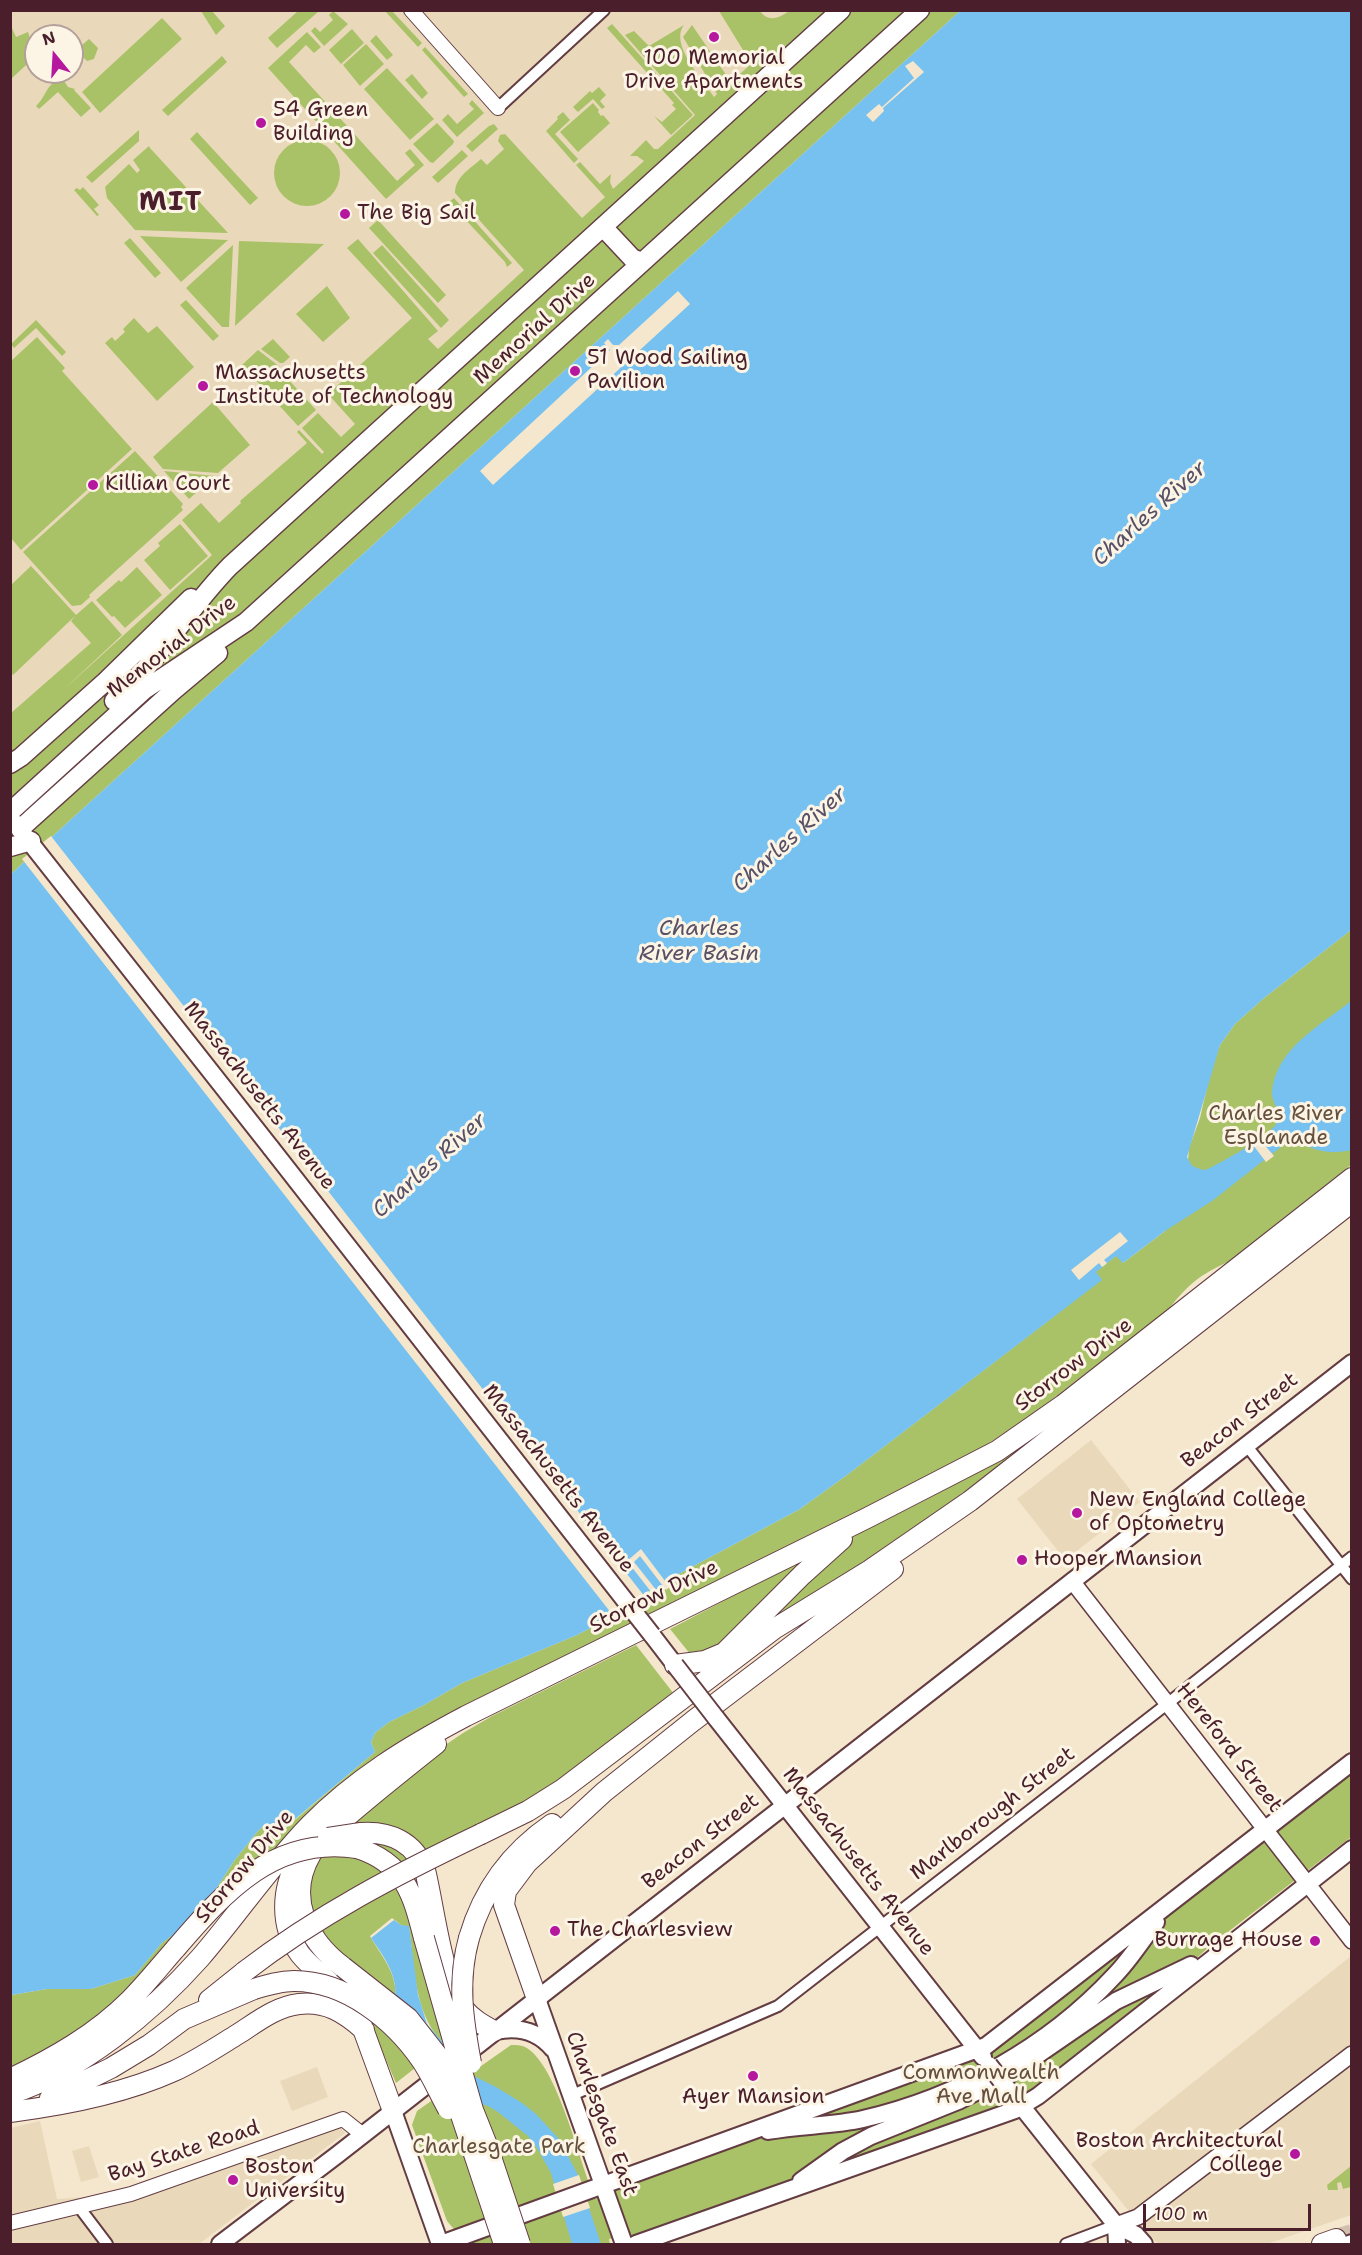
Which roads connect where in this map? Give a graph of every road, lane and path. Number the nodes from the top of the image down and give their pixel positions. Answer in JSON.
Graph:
{"nodes":[{"id":1,"x":411,"y":10,"type":"edge"},
{"id":2,"x":604,"y":10,"type":"edge"},
{"id":3,"x":841,"y":10,"type":"edge"},
{"id":4,"x":920,"y":10,"type":"edge"},
{"id":5,"x":498,"y":108,"type":"joint"},
{"id":6,"x":603,"y":227,"type":"junction"},
{"id":7,"x":642,"y":262,"type":"junction"},
{"id":8,"x":230,"y":566,"type":"junction"},
{"id":9,"x":10,"y":764,"type":"edge"},
{"id":10,"x":10,"y":795,"type":"edge"},
{"id":11,"x":20,"y":828,"type":"edge"},
{"id":12,"x":10,"y":847,"type":"edge"},
{"id":13,"x":1352,"y":1178,"type":"edge"},
{"id":14,"x":1352,"y":1202,"type":"edge"},
{"id":15,"x":1352,"y":1363,"type":"edge"},
{"id":16,"x":1246,"y":1445,"type":"junction"},
{"id":17,"x":984,"y":1490,"type":"junction"},
{"id":18,"x":867,"y":1518,"type":"junction"},
{"id":19,"x":1352,"y":1557,"type":"edge"},
{"id":20,"x":1341,"y":1565,"type":"junction"},
{"id":21,"x":1352,"y":1579,"type":"edge"},
{"id":22,"x":1072,"y":1581,"type":"junction"},
{"id":23,"x":675,"y":1665,"type":"junction"},
{"id":24,"x":1167,"y":1704,"type":"junction"},
{"id":25,"x":481,"y":1709,"type":"junction"},
{"id":26,"x":1352,"y":1762,"type":"edge"},
{"id":27,"x":604,"y":1792,"type":"junction"},
{"id":28,"x":786,"y":1805,"type":"junction"},
{"id":29,"x":1266,"y":1830,"type":"junction"},
{"id":30,"x":359,"y":1841,"type":"junction"},
{"id":31,"x":319,"y":1843,"type":"junction"},
{"id":32,"x":1352,"y":1849,"type":"edge"},
{"id":33,"x":1307,"y":1883,"type":"junction"},
{"id":34,"x":1181,"y":1895,"type":"junction"},
{"id":35,"x":881,"y":1926,"type":"junction"},
{"id":36,"x":1352,"y":1941,"type":"edge"},
{"id":37,"x":1229,"y":1944,"type":"junction"},
{"id":38,"x":249,"y":1980,"type":"junction"},
{"id":39,"x":537,"y":1999,"type":"junction"},
{"id":40,"x":364,"y":2030,"type":"junction"},
{"id":41,"x":494,"y":2031,"type":"junction"},
{"id":42,"x":554,"y":2050,"type":"junction"},
{"id":43,"x":977,"y":2050,"type":"junction"},
{"id":44,"x":1352,"y":2054,"type":"edge"},
{"id":45,"x":10,"y":2079,"type":"edge"},
{"id":46,"x":10,"y":2094,"type":"edge"},
{"id":47,"x":570,"y":2097,"type":"junction"},
{"id":48,"x":1022,"y":2107,"type":"junction"},
{"id":49,"x":393,"y":2111,"type":"junction"},
{"id":50,"x":10,"y":2112,"type":"edge"},
{"id":51,"x":363,"y":2135,"type":"junction"},
{"id":52,"x":720,"y":2144,"type":"junction"},
{"id":53,"x":480,"y":2148,"type":"junction"},
{"id":54,"x":595,"y":2188,"type":"junction"},
{"id":55,"x":771,"y":2197,"type":"junction"},
{"id":56,"x":79,"y":2207,"type":"junction"},
{"id":57,"x":10,"y":2223,"type":"edge"},
{"id":58,"x":1116,"y":2225,"type":"junction"},
{"id":59,"x":107,"y":2244,"type":"edge"},
{"id":60,"x":220,"y":2244,"type":"edge"},
{"id":61,"x":440,"y":2244,"type":"edge"},
{"id":62,"x":504,"y":2244,"type":"edge"},
{"id":63,"x":520,"y":2244,"type":"edge"},
{"id":64,"x":624,"y":2244,"type":"edge"},
{"id":65,"x":636,"y":2244,"type":"edge"},
{"id":66,"x":1066,"y":2244,"type":"edge"},
{"id":67,"x":1117,"y":2244,"type":"edge"},
{"id":68,"x":1144,"y":2244,"type":"edge"}],
"edges":[{"from":1,"to":5,"type":"street"},
{"from":2,"to":5,"type":"street"},
{"from":3,"to":6,"type":"highway","name":"Memorial Drive"},
{"from":4,"to":7,"type":"highway","name":"Memorial Drive"},
{"from":6,"to":7,"type":"highway"},
{"from":6,"to":8,"type":"highway","name":"Memorial Drive"},
{"from":7,"to":11,"type":"highway","name":"Memorial Drive"},
{"from":8,"to":9,"type":"highway"},
{"from":8,"to":10,"type":"highway","name":"Memorial Drive"},
{"from":11,"to":12,"type":"highway"},
{"from":11,"to":23,"type":"main road","name":"Massachusetts Avenue","bridge":true},
{"from":13,"to":18,"type":"highway","name":"Storrow Drive"},
{"from":14,"to":17,"type":"highway","name":"Storrow Drive"},
{"from":15,"to":16,"type":"main road","name":"Beacon Street"},
{"from":16,"to":20,"type":"street"},
{"from":16,"to":22,"type":"main road","name":"Beacon Street"},
{"from":17,"to":27,"type":"highway"},
{"from":17,"to":38,"type":"highway","name":"Storrow Drive","bridge":true},
{"from":18,"to":23,"type":"highway"},
{"from":18,"to":25,"type":"highway","name":"Storrow Drive"},
{"from":19,"to":20,"type":"street","name":"Marlborough Street"},
{"from":20,"to":21,"type":"street"},
{"from":20,"to":24,"type":"street","name":"Marlborough Street"},
{"from":22,"to":24,"type":"main road","name":"Hereford Street"},
{"from":22,"to":28,"type":"main road","name":"Beacon Street"},
{"from":23,"to":28,"type":"main road","name":"Massachusetts Avenue","bridge":true},
{"from":24,"to":29,"type":"main road","name":"Hereford Street"},
{"from":24,"to":35,"type":"street","name":"Marlborough Street"},
{"from":25,"to":31,"type":"highway"},
{"from":25,"to":46,"type":"highway","name":"Storrow Drive"},
{"from":26,"to":29,"type":"main road"},
{"from":27,"to":39,"type":"highway"},
{"from":27,"to":53,"type":"highway","bridge":true},
{"from":28,"to":35,"type":"main road","name":"Massachusetts Avenue"},
{"from":28,"to":39,"type":"main road","name":"Beacon Street"},
{"from":29,"to":33,"type":"main road","name":"Hereford Street"},
{"from":29,"to":34,"type":"main road"},
{"from":30,"to":41,"type":"highway"},
{"from":30,"to":45,"type":"highway","bridge":true},
{"from":30,"to":53,"type":"highway","bridge":true},
{"from":31,"to":40,"type":"highway"},
{"from":31,"to":53,"type":"highway","bridge":true},
{"from":32,"to":33,"type":"main road"},
{"from":33,"to":36,"type":"main road","name":"Hereford Street"},
{"from":33,"to":37,"type":"main road"},
{"from":34,"to":43,"type":"main road"},
{"from":34,"to":52,"type":"main road"},
{"from":35,"to":43,"type":"main road","name":"Massachusetts Avenue"},
{"from":35,"to":47,"type":"street","name":"Marlborough Street"},
{"from":37,"to":48,"type":"main road"},
{"from":37,"to":55,"type":"main road"},
{"from":38,"to":50,"type":"highway"},
{"from":38,"to":53,"type":"highway","bridge":true},
{"from":39,"to":41,"type":"main road","name":"Beacon Street"},
{"from":39,"to":42,"type":"main road","name":"Charlesgate East"},
{"from":40,"to":49,"type":"highway"},
{"from":40,"to":50,"type":"highway"},
{"from":41,"to":42,"type":"main road"},
{"from":41,"to":49,"type":"main road","name":"Beacon Street","bridge":true},
{"from":42,"to":47,"type":"main road","name":"Charlesgate East"},
{"from":43,"to":48,"type":"main road","name":"Massachusetts Avenue","bridge":true},
{"from":43,"to":52,"type":"main road"},
{"from":44,"to":58,"type":"main road"},
{"from":47,"to":54,"type":"main road","name":"Charlesgate East"},
{"from":48,"to":55,"type":"main road"},
{"from":48,"to":58,"type":"main road","name":"Massachusetts Avenue"},
{"from":49,"to":51,"type":"main road","name":"Beacon Street"},
{"from":49,"to":61,"type":"main road"},
{"from":51,"to":56,"type":"street","name":"Bay State Road"},
{"from":51,"to":60,"type":"main road","name":"Beacon Street"},
{"from":52,"to":54,"type":"main road"},
{"from":53,"to":62,"type":"highway","bridge":true},
{"from":53,"to":63,"type":"highway","bridge":true},
{"from":54,"to":61,"type":"main road"},
{"from":54,"to":64,"type":"main road","name":"Charlesgate East"},
{"from":55,"to":65,"type":"main road"},
{"from":56,"to":57,"type":"street","name":"Bay State Road"},
{"from":56,"to":59,"type":"street"},
{"from":58,"to":66,"type":"street"},
{"from":58,"to":67,"type":"main road"},
{"from":58,"to":68,"type":"main road","name":"Massachusetts Avenue"}]}
